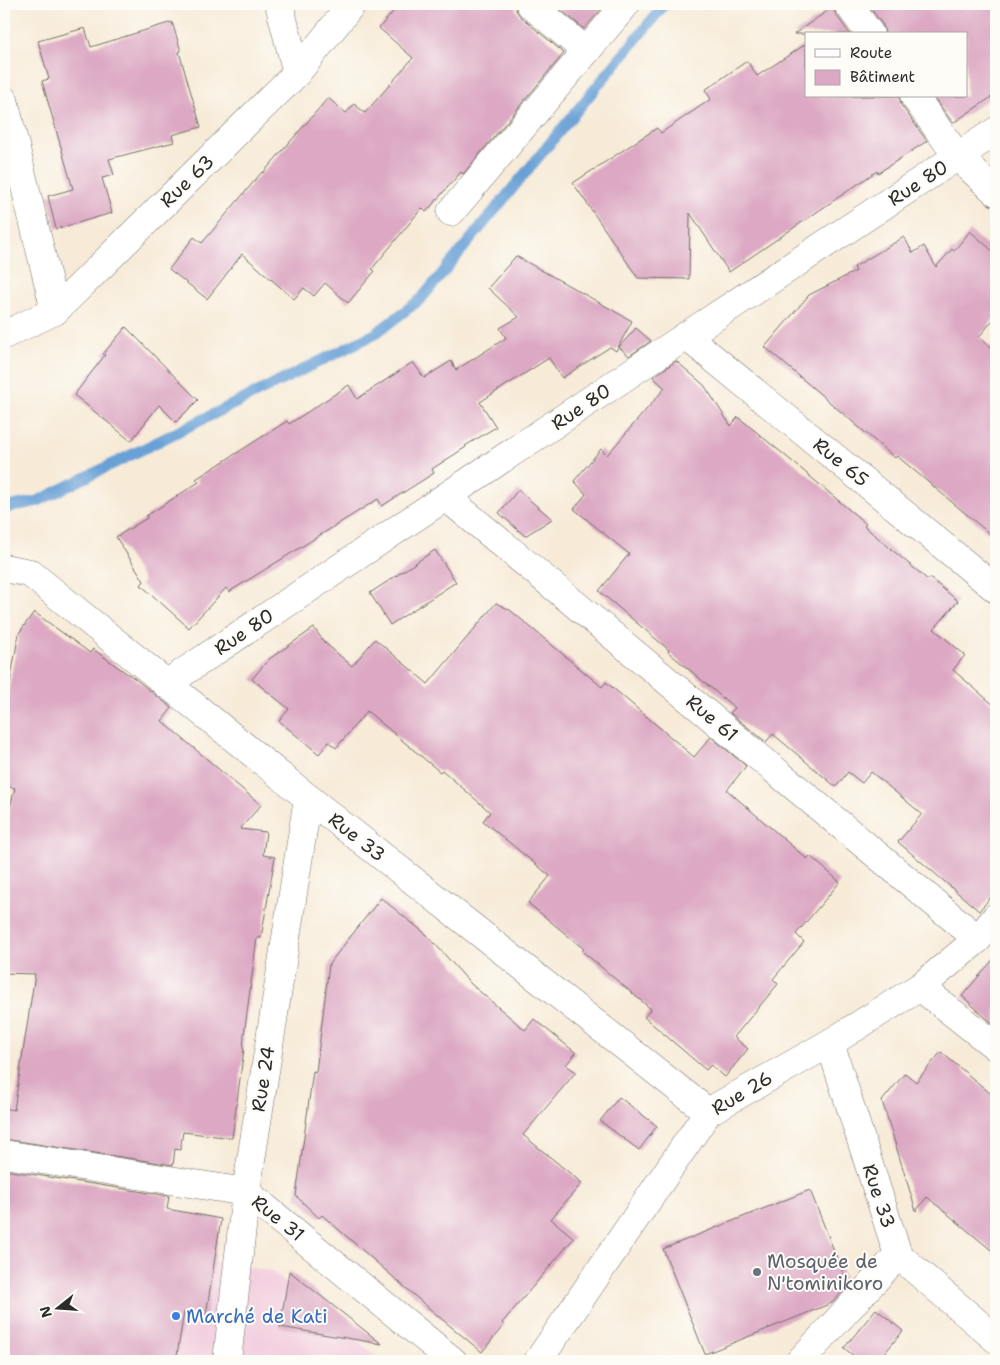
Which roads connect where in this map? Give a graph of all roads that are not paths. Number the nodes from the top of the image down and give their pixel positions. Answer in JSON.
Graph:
{"nodes":[{"id":1,"x":279,"y":4,"type":"edge"},
{"id":2,"x":352,"y":4,"type":"edge"},
{"id":3,"x":530,"y":4,"type":"edge"},
{"id":4,"x":626,"y":4,"type":"edge"},
{"id":5,"x":848,"y":4,"type":"edge"},
{"id":6,"x":869,"y":32,"type":"edge"},
{"id":7,"x":586,"y":51,"type":"junction"},
{"id":8,"x":297,"y":73,"type":"junction"},
{"id":9,"x":915,"y":98,"type":"edge"},
{"id":10,"x":4,"y":100,"type":"edge"},
{"id":11,"x":996,"y":131,"type":"edge"},
{"id":12,"x":958,"y":157,"type":"junction"},
{"id":13,"x":996,"y":192,"type":"edge"},
{"id":14,"x":451,"y":212,"type":"dead end"},
{"id":15,"x":55,"y":311,"type":"junction"},
{"id":16,"x":4,"y":335,"type":"edge"},
{"id":17,"x":686,"y":336,"type":"junction"},
{"id":18,"x":446,"y":497,"type":"junction"},
{"id":19,"x":4,"y":568,"type":"edge"},
{"id":20,"x":996,"y":588,"type":"edge"},
{"id":21,"x":166,"y":684,"type":"junction"},
{"id":22,"x":308,"y":798,"type":"junction"},
{"id":23,"x":996,"y":918,"type":"edge"},
{"id":24,"x":978,"y":939,"type":"junction"},
{"id":25,"x":920,"y":987,"type":"junction"},
{"id":26,"x":830,"y":1042,"type":"junction"},
{"id":27,"x":996,"y":1047,"type":"edge"},
{"id":28,"x":708,"y":1112,"type":"junction"},
{"id":29,"x":4,"y":1154,"type":"edge"},
{"id":30,"x":246,"y":1192,"type":"junction"},
{"id":31,"x":898,"y":1254,"type":"junction"},
{"id":32,"x":996,"y":1339,"type":"edge"},
{"id":33,"x":227,"y":1361,"type":"edge"},
{"id":34,"x":454,"y":1361,"type":"edge"},
{"id":35,"x":538,"y":1361,"type":"edge"},
{"id":36,"x":800,"y":1361,"type":"edge"}],
"edges":[{"from":1,"to":8,"type":"street"},
{"from":2,"to":8,"type":"street","name":"Rue 63"},
{"from":3,"to":7,"type":"street"},
{"from":4,"to":7,"type":"street"},
{"from":5,"to":6,"type":"street"},
{"from":7,"to":14,"type":"street"},
{"from":8,"to":15,"type":"street","name":"Rue 63"},
{"from":9,"to":12,"type":"street"},
{"from":10,"to":15,"type":"street"},
{"from":11,"to":12,"type":"street","name":"Rue 80"},
{"from":12,"to":13,"type":"street"},
{"from":12,"to":17,"type":"street","name":"Rue 80"},
{"from":15,"to":16,"type":"street","name":"Rue 63"},
{"from":17,"to":18,"type":"street","name":"Rue 80"},
{"from":17,"to":20,"type":"street","name":"Rue 65"},
{"from":18,"to":21,"type":"street","name":"Rue 80"},
{"from":18,"to":24,"type":"street","name":"Rue 61"},
{"from":19,"to":21,"type":"street","name":"Rue 33"},
{"from":21,"to":22,"type":"street","name":"Rue 33"},
{"from":22,"to":28,"type":"street","name":"Rue 33"},
{"from":22,"to":30,"type":"street","name":"Rue 24"},
{"from":23,"to":24,"type":"street","name":"Rue 26"},
{"from":24,"to":25,"type":"street","name":"Rue 26"},
{"from":25,"to":26,"type":"street","name":"Rue 26"},
{"from":25,"to":27,"type":"street"},
{"from":26,"to":28,"type":"street","name":"Rue 26"},
{"from":26,"to":31,"type":"street","name":"Rue 33"},
{"from":28,"to":35,"type":"street","name":"Rue 26"},
{"from":29,"to":30,"type":"street","name":"Rue 31"},
{"from":30,"to":33,"type":"street","name":"Rue 24"},
{"from":30,"to":34,"type":"street","name":"Rue 31"},
{"from":31,"to":32,"type":"street"},
{"from":31,"to":36,"type":"street"}]}
